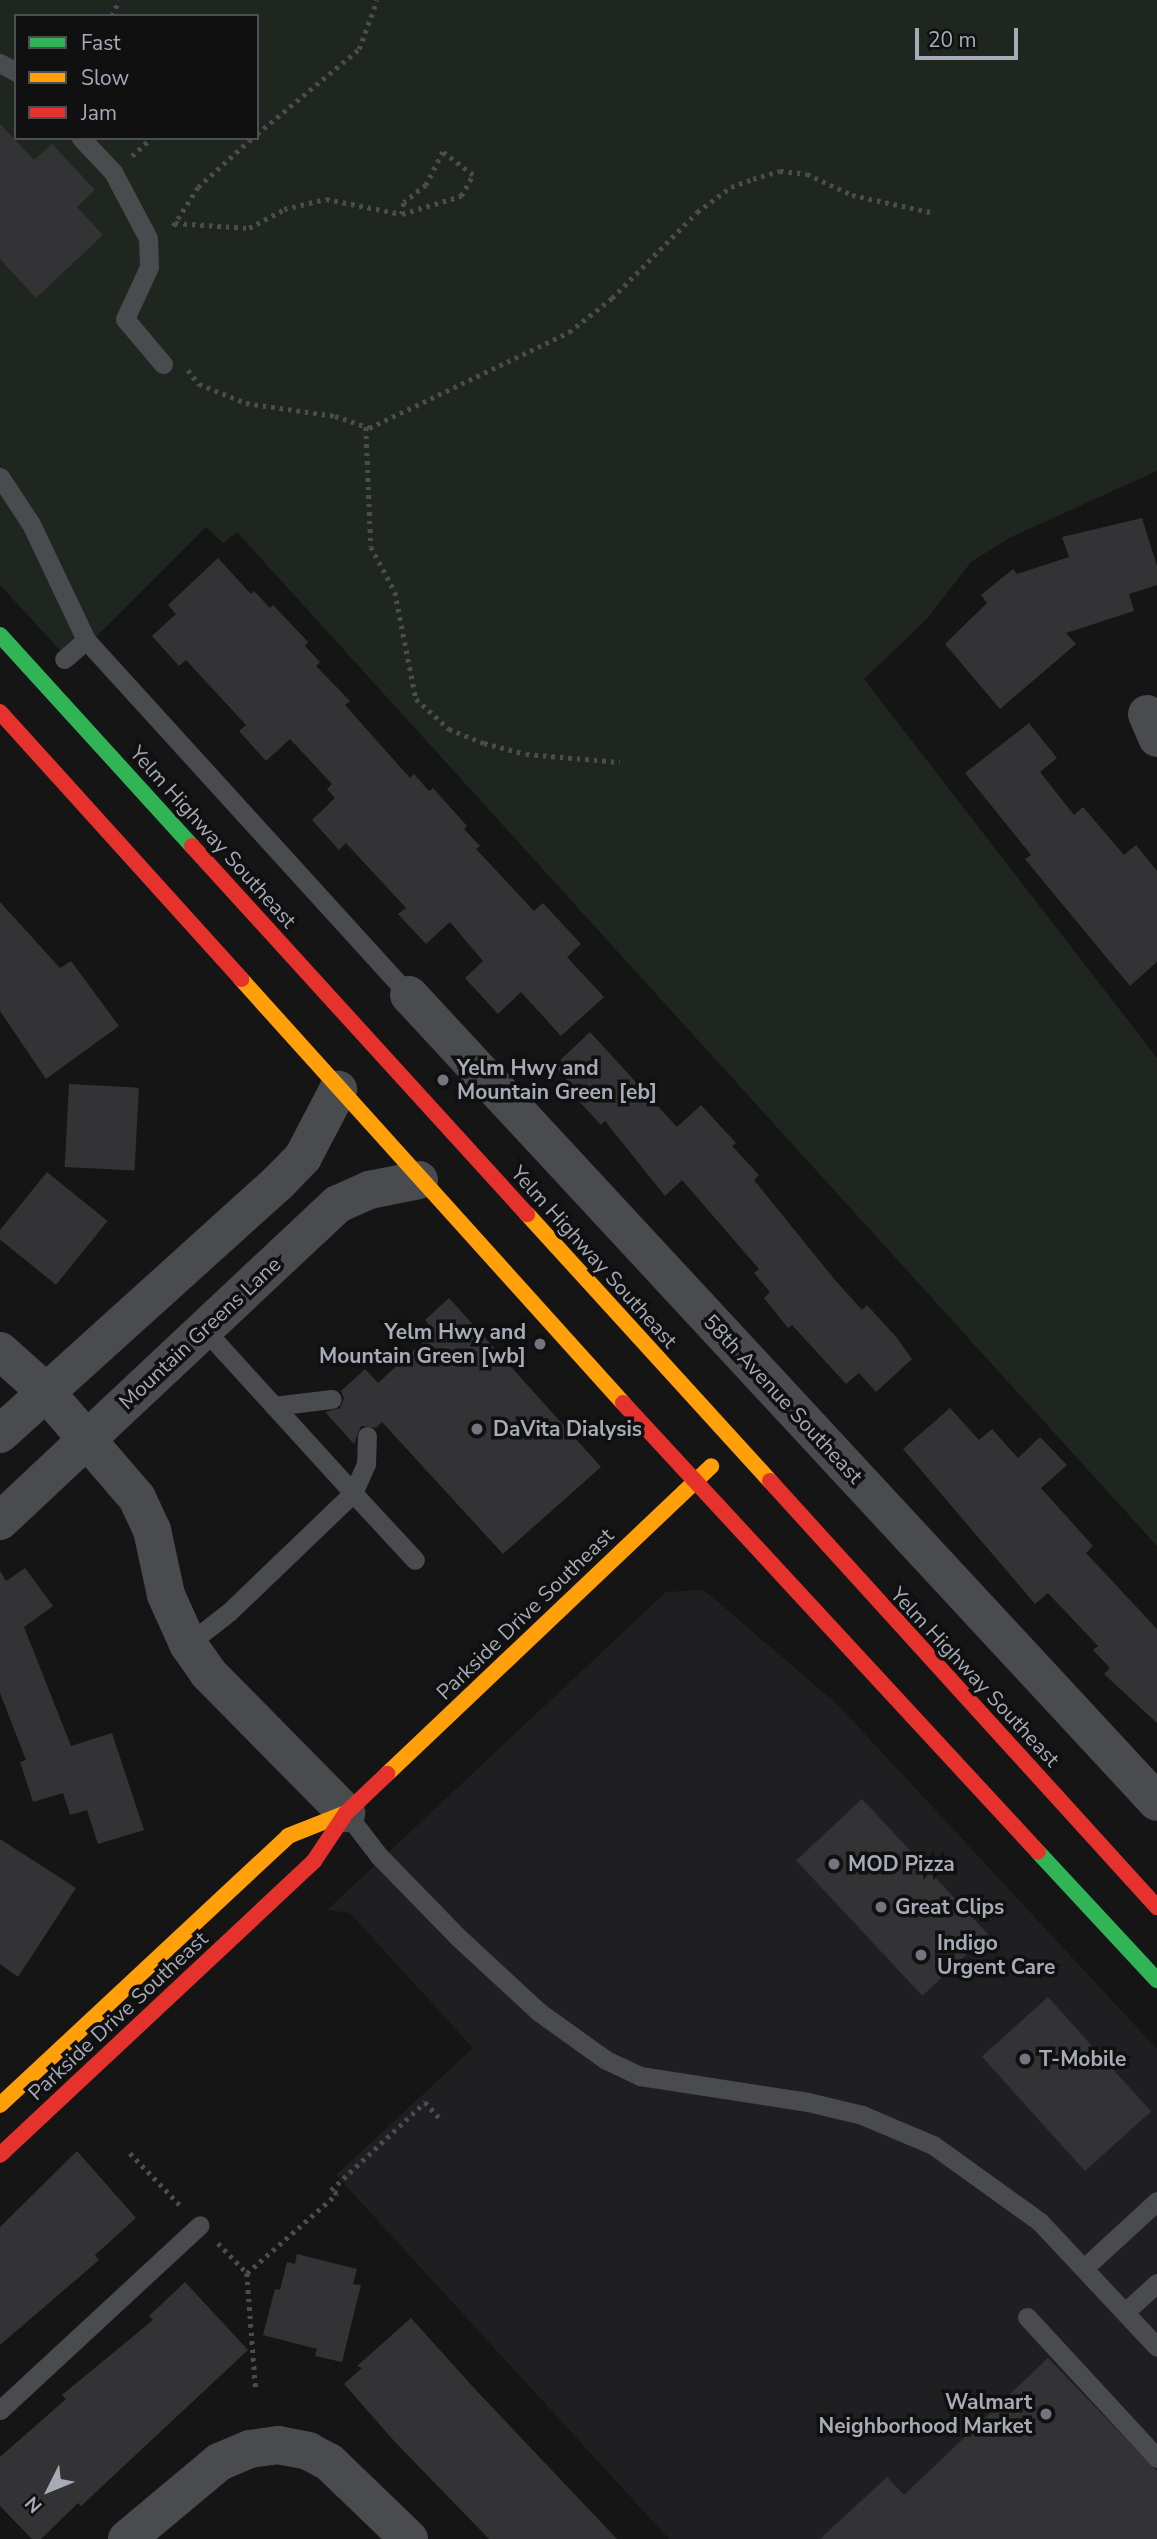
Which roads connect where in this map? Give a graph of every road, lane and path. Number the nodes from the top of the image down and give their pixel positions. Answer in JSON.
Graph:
{"nodes":[{"id":1,"x":377,"y":0,"type":"edge"},
{"id":2,"x":259,"y":132,"type":"edge"},
{"id":3,"x":83,"y":140,"type":"edge"},
{"id":4,"x":250,"y":140,"type":"edge"},
{"id":5,"x":930,"y":212,"type":"dead end"},
{"id":6,"x":402,"y":214,"type":"junction"},
{"id":7,"x":174,"y":223,"type":"junction"},
{"id":8,"x":149,"y":267,"type":"junction"},
{"id":9,"x":163,"y":364,"type":"dead end"},
{"id":10,"x":185,"y":367,"type":"dead end"},
{"id":11,"x":366,"y":427,"type":"junction"},
{"id":12,"x":0,"y":477,"type":"edge"},
{"id":13,"x":7,"y":503,"type":"edge"},
{"id":14,"x":0,"y":635,"type":"edge"},
{"id":15,"x":86,"y":640,"type":"junction"},
{"id":16,"x":64,"y":659,"type":"dead end"},
{"id":17,"x":0,"y":712,"type":"edge"},
{"id":18,"x":620,"y":762,"type":"dead end"},
{"id":19,"x":409,"y":995,"type":"joint"},
{"id":20,"x":338,"y":1090,"type":"junction"},
{"id":21,"x":419,"y":1180,"type":"junction"},
{"id":22,"x":204,"y":1329,"type":"junction"},
{"id":23,"x":0,"y":1351,"type":"edge"},
{"id":24,"x":45,"y":1391,"type":"junction"},
{"id":25,"x":332,"y":1399,"type":"dead end"},
{"id":26,"x":274,"y":1406,"type":"junction"},
{"id":27,"x":0,"y":1434,"type":"edge"},
{"id":28,"x":367,"y":1436,"type":"dead end"},
{"id":29,"x":87,"y":1438,"type":"junction"},
{"id":30,"x":733,"y":1446,"type":"junction"},
{"id":31,"x":694,"y":1482,"type":"junction"},
{"id":32,"x":353,"y":1493,"type":"junction"},
{"id":33,"x":0,"y":1521,"type":"edge"},
{"id":34,"x":415,"y":1560,"type":"dead end"},
{"id":35,"x":188,"y":1644,"type":"junction"},
{"id":36,"x":1157,"y":1802,"type":"edge"},
{"id":37,"x":346,"y":1813,"type":"junction"},
{"id":38,"x":1157,"y":1907,"type":"edge"},
{"id":39,"x":1157,"y":1980,"type":"edge"},
{"id":40,"x":0,"y":2105,"type":"edge"},
{"id":41,"x":442,"y":2121,"type":"dead end"},
{"id":42,"x":130,"y":2153,"type":"dead end"},
{"id":43,"x":0,"y":2155,"type":"edge"},
{"id":44,"x":1157,"y":2201,"type":"edge"},
{"id":45,"x":200,"y":2225,"type":"junction"},
{"id":46,"x":1084,"y":2268,"type":"junction"},
{"id":47,"x":247,"y":2273,"type":"junction"},
{"id":48,"x":1157,"y":2283,"type":"edge"},
{"id":49,"x":1125,"y":2312,"type":"junction"},
{"id":50,"x":1027,"y":2317,"type":"dead end"},
{"id":51,"x":1157,"y":2347,"type":"edge"},
{"id":52,"x":256,"y":2392,"type":"dead end"},
{"id":53,"x":0,"y":2410,"type":"edge"},
{"id":54,"x":1157,"y":2458,"type":"edge"},
{"id":55,"x":127,"y":2539,"type":"edge"},
{"id":56,"x":409,"y":2539,"type":"edge"}],
"edges":[{"from":1,"to":2,"type":"path"},
{"from":3,"to":8,"type":"lane"},
{"from":4,"to":7,"type":"path"},
{"from":5,"to":11,"type":"path"},
{"from":6,"to":6,"type":"path"},
{"from":6,"to":7,"type":"path"},
{"from":7,"to":8,"type":"path"},
{"from":8,"to":9,"type":"lane"},
{"from":10,"to":11,"type":"path"},
{"from":11,"to":18,"type":"path"},
{"from":12,"to":13,"type":"lane"},
{"from":13,"to":15,"type":"lane"},
{"from":14,"to":30,"type":"main road","name":"Yelm Highway Southeast"},
{"from":15,"to":16,"type":"lane"},
{"from":15,"to":19,"type":"lane"},
{"from":17,"to":20,"type":"main road"},
{"from":19,"to":36,"type":"street","name":"58th Avenue Southeast"},
{"from":20,"to":21,"type":"main road"},
{"from":20,"to":24,"type":"street"},
{"from":21,"to":22,"type":"street","name":"Mountain Greens Lane"},
{"from":21,"to":31,"type":"main road"},
{"from":22,"to":26,"type":"lane"},
{"from":22,"to":29,"type":"street","name":"Mountain Greens Lane"},
{"from":23,"to":24,"type":"street"},
{"from":24,"to":27,"type":"street"},
{"from":24,"to":29,"type":"street"},
{"from":25,"to":26,"type":"lane"},
{"from":26,"to":32,"type":"lane"},
{"from":28,"to":32,"type":"lane"},
{"from":29,"to":33,"type":"street","name":"Mountain Greens Lane"},
{"from":29,"to":35,"type":"street"},
{"from":30,"to":31,"type":"main road","name":"Parkside Drive Southeast"},
{"from":30,"to":38,"type":"main road","name":"Yelm Highway Southeast"},
{"from":31,"to":37,"type":"main road","name":"Parkside Drive Southeast"},
{"from":31,"to":39,"type":"main road"},
{"from":32,"to":34,"type":"lane"},
{"from":32,"to":35,"type":"lane"},
{"from":35,"to":37,"type":"street"},
{"from":37,"to":40,"type":"main road","name":"Parkside Drive Southeast"},
{"from":37,"to":43,"type":"main road","name":"Parkside Drive Southeast"},
{"from":37,"to":46,"type":"lane"},
{"from":41,"to":47,"type":"path"},
{"from":42,"to":45,"type":"path"},
{"from":44,"to":46,"type":"lane"},
{"from":45,"to":47,"type":"path"},
{"from":45,"to":53,"type":"lane"},
{"from":46,"to":49,"type":"lane"},
{"from":47,"to":52,"type":"path"},
{"from":48,"to":49,"type":"lane"},
{"from":49,"to":51,"type":"lane"},
{"from":50,"to":54,"type":"lane"},
{"from":55,"to":56,"type":"street"}]}
